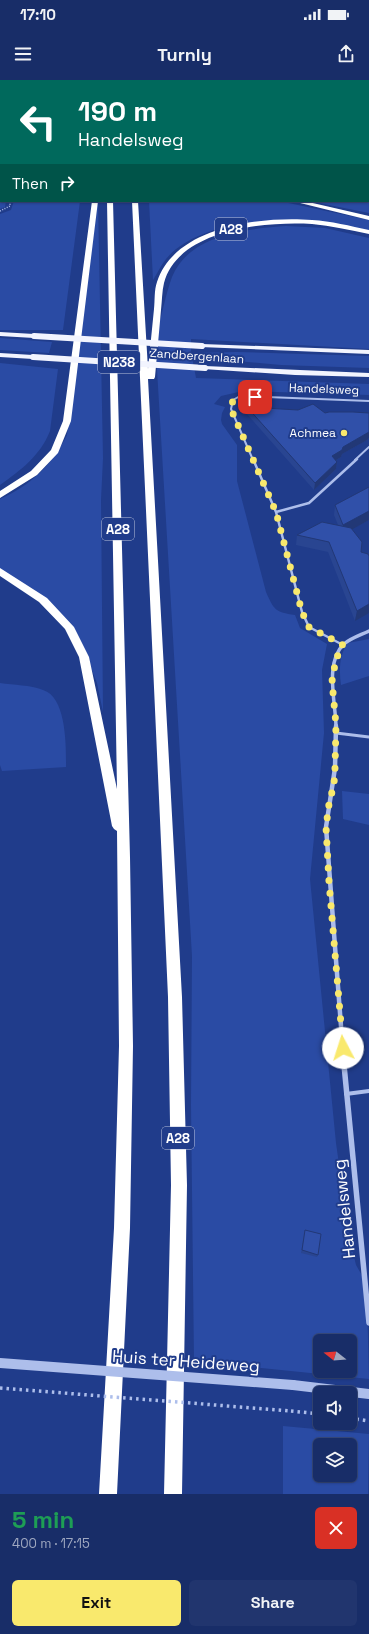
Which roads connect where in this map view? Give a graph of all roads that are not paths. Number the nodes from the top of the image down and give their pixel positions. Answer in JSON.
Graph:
{"nodes":[{"id":1,"x":95,"y":202,"type":"edge"},
{"id":2,"x":110,"y":202,"type":"edge"},
{"id":3,"x":135,"y":202,"type":"edge"},
{"id":4,"x":299,"y":202,"type":"edge"},
{"id":5,"x":369,"y":218,"type":"edge"},
{"id":6,"x":369,"y":232,"type":"edge"},
{"id":7,"x":0,"y":334,"type":"edge"},
{"id":8,"x":369,"y":352,"type":"edge"},
{"id":9,"x":0,"y":354,"type":"edge"},
{"id":10,"x":369,"y":375,"type":"edge"},
{"id":11,"x":369,"y":401,"type":"edge"},
{"id":12,"x":146,"y":428,"type":"junction"},
{"id":13,"x":369,"y":447,"type":"edge"},
{"id":14,"x":0,"y":495,"type":"edge"},
{"id":15,"x":276,"y":512,"type":"junction"},
{"id":16,"x":0,"y":571,"type":"edge"},
{"id":17,"x":369,"y":631,"type":"edge"},
{"id":18,"x":343,"y":645,"type":"junction"},
{"id":19,"x":336,"y":733,"type":"junction"},
{"id":20,"x":369,"y":737,"type":"edge"},
{"id":21,"x":124,"y":857,"type":"junction"},
{"id":22,"x":369,"y":1090,"type":"edge"},
{"id":23,"x":346,"y":1094,"type":"junction"},
{"id":24,"x":369,"y":1322,"type":"edge"},
{"id":25,"x":0,"y":1362,"type":"edge"},
{"id":26,"x":369,"y":1394,"type":"edge"},
{"id":27,"x":108,"y":1494,"type":"edge"},
{"id":28,"x":173,"y":1494,"type":"edge"}],
"edges":[{"from":1,"to":14,"type":"highway"},
{"from":2,"to":21,"type":"highway","number":"A28"},
{"from":3,"to":12,"type":"highway","number":"A28"},
{"from":4,"to":5,"type":"highway"},
{"from":6,"to":12,"type":"highway","number":"A28"},
{"from":7,"to":8,"type":"main road","name":"Zandbergenlaan","number":"N238","bridge":true},
{"from":9,"to":10,"type":"main road","name":"Zandbergenlaan","number":"N238","bridge":true},
{"from":11,"to":15,"type":"lane","name":"Handelsweg"},
{"from":12,"to":28,"type":"highway","number":"A28"},
{"from":13,"to":15,"type":"lane"},
{"from":15,"to":18,"type":"lane","name":"Handelsweg"},
{"from":16,"to":21,"type":"highway","number":"A28"},
{"from":17,"to":18,"type":"street"},
{"from":18,"to":19,"type":"street","name":"Handelsweg"},
{"from":19,"to":20,"type":"lane"},
{"from":19,"to":23,"type":"street","name":"Handelsweg"},
{"from":21,"to":27,"type":"highway","number":"A28"},
{"from":22,"to":23,"type":"lane"},
{"from":23,"to":24,"type":"street","name":"Handelsweg"},
{"from":25,"to":26,"type":"street","name":"Huis ter Heideweg","bridge":true}]}
